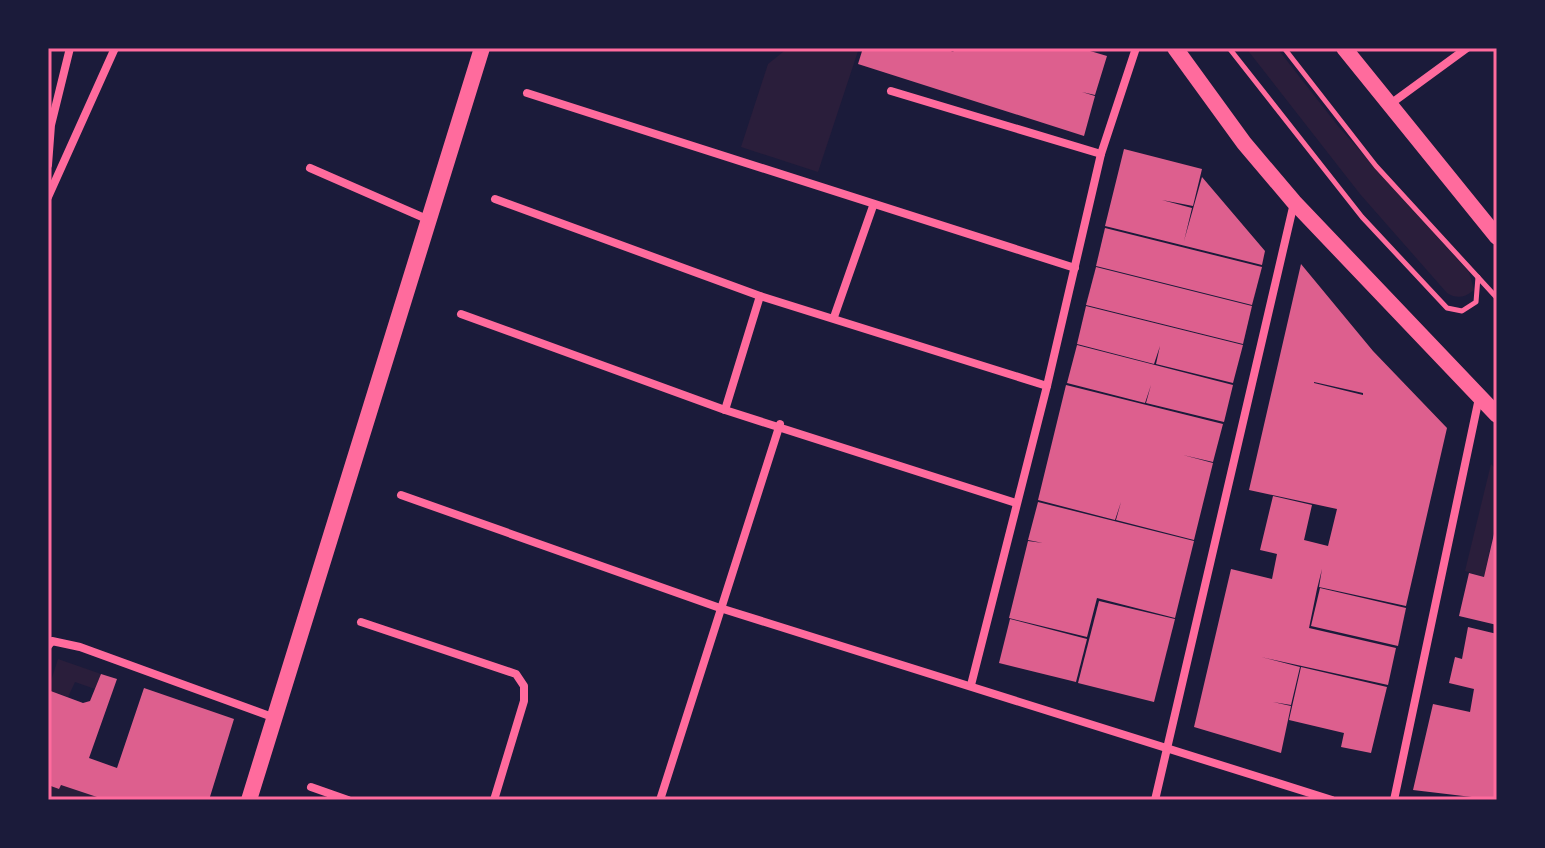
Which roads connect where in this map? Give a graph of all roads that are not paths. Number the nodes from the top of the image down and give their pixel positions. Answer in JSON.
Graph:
{"nodes":[{"id":1,"x":70,"y":48,"type":"edge"},
{"id":2,"x":115,"y":48,"type":"edge"},
{"id":3,"x":482,"y":48,"type":"edge"},
{"id":4,"x":1125,"y":48,"type":"edge"},
{"id":5,"x":1175,"y":48,"type":"edge"},
{"id":6,"x":1344,"y":48,"type":"edge"},
{"id":7,"x":1467,"y":48,"type":"edge"},
{"id":8,"x":1136,"y":50,"type":"edge"},
{"id":9,"x":891,"y":91,"type":"dead end"},
{"id":10,"x":527,"y":93,"type":"dead end"},
{"id":11,"x":1388,"y":105,"type":"junction"},
{"id":12,"x":1101,"y":154,"type":"junction"},
{"id":13,"x":48,"y":165,"type":"edge"},
{"id":14,"x":310,"y":168,"type":"dead end"},
{"id":15,"x":48,"y":197,"type":"edge"},
{"id":16,"x":495,"y":199,"type":"dead end"},
{"id":17,"x":1294,"y":202,"type":"junction"},
{"id":18,"x":873,"y":206,"type":"junction"},
{"id":19,"x":429,"y":220,"type":"junction"},
{"id":20,"x":1497,"y":237,"type":"edge"},
{"id":21,"x":1075,"y":268,"type":"junction"},
{"id":22,"x":760,"y":296,"type":"junction"},
{"id":23,"x":461,"y":314,"type":"dead end"},
{"id":24,"x":834,"y":317,"type":"junction"},
{"id":25,"x":1047,"y":386,"type":"junction"},
{"id":26,"x":1479,"y":397,"type":"junction"},
{"id":27,"x":725,"y":410,"type":"junction"},
{"id":28,"x":1497,"y":415,"type":"edge"},
{"id":29,"x":780,"y":424,"type":"junction"},
{"id":30,"x":401,"y":495,"type":"dead end"},
{"id":31,"x":1016,"y":503,"type":"junction"},
{"id":32,"x":720,"y":608,"type":"junction"},
{"id":33,"x":361,"y":622,"type":"dead end"},
{"id":34,"x":48,"y":646,"type":"edge"},
{"id":35,"x":971,"y":685,"type":"junction"},
{"id":36,"x":275,"y":718,"type":"junction"},
{"id":37,"x":1167,"y":750,"type":"junction"},
{"id":38,"x":311,"y":787,"type":"dead end"},
{"id":39,"x":249,"y":800,"type":"edge"},
{"id":40,"x":348,"y":800,"type":"edge"},
{"id":41,"x":494,"y":800,"type":"edge"},
{"id":42,"x":660,"y":800,"type":"edge"},
{"id":43,"x":1155,"y":800,"type":"edge"},
{"id":44,"x":1332,"y":800,"type":"edge"},
{"id":45,"x":1394,"y":800,"type":"edge"}],
"edges":[{"from":1,"to":13,"type":"street"},
{"from":2,"to":15,"type":"street"},
{"from":3,"to":19,"type":"main road"},
{"from":4,"to":8,"type":"street"},
{"from":5,"to":17,"type":"main road"},
{"from":6,"to":11,"type":"main road"},
{"from":7,"to":11,"type":"street"},
{"from":8,"to":12,"type":"street"},
{"from":9,"to":12,"type":"street"},
{"from":10,"to":18,"type":"street"},
{"from":11,"to":20,"type":"main road"},
{"from":12,"to":21,"type":"street"},
{"from":14,"to":19,"type":"street"},
{"from":16,"to":22,"type":"street"},
{"from":17,"to":26,"type":"main road"},
{"from":17,"to":37,"type":"street"},
{"from":18,"to":21,"type":"street"},
{"from":18,"to":24,"type":"street"},
{"from":19,"to":36,"type":"main road"},
{"from":21,"to":25,"type":"street"},
{"from":22,"to":24,"type":"street"},
{"from":22,"to":27,"type":"street"},
{"from":23,"to":27,"type":"street"},
{"from":24,"to":25,"type":"street"},
{"from":25,"to":31,"type":"street"},
{"from":26,"to":28,"type":"main road"},
{"from":26,"to":45,"type":"street"},
{"from":27,"to":29,"type":"street"},
{"from":29,"to":31,"type":"street"},
{"from":29,"to":32,"type":"street"},
{"from":30,"to":32,"type":"street"},
{"from":31,"to":35,"type":"street"},
{"from":32,"to":35,"type":"street"},
{"from":32,"to":42,"type":"street"},
{"from":33,"to":41,"type":"street"},
{"from":34,"to":36,"type":"street"},
{"from":35,"to":37,"type":"street"},
{"from":36,"to":39,"type":"main road"},
{"from":37,"to":43,"type":"street"},
{"from":37,"to":44,"type":"street"},
{"from":38,"to":40,"type":"street"}]}
